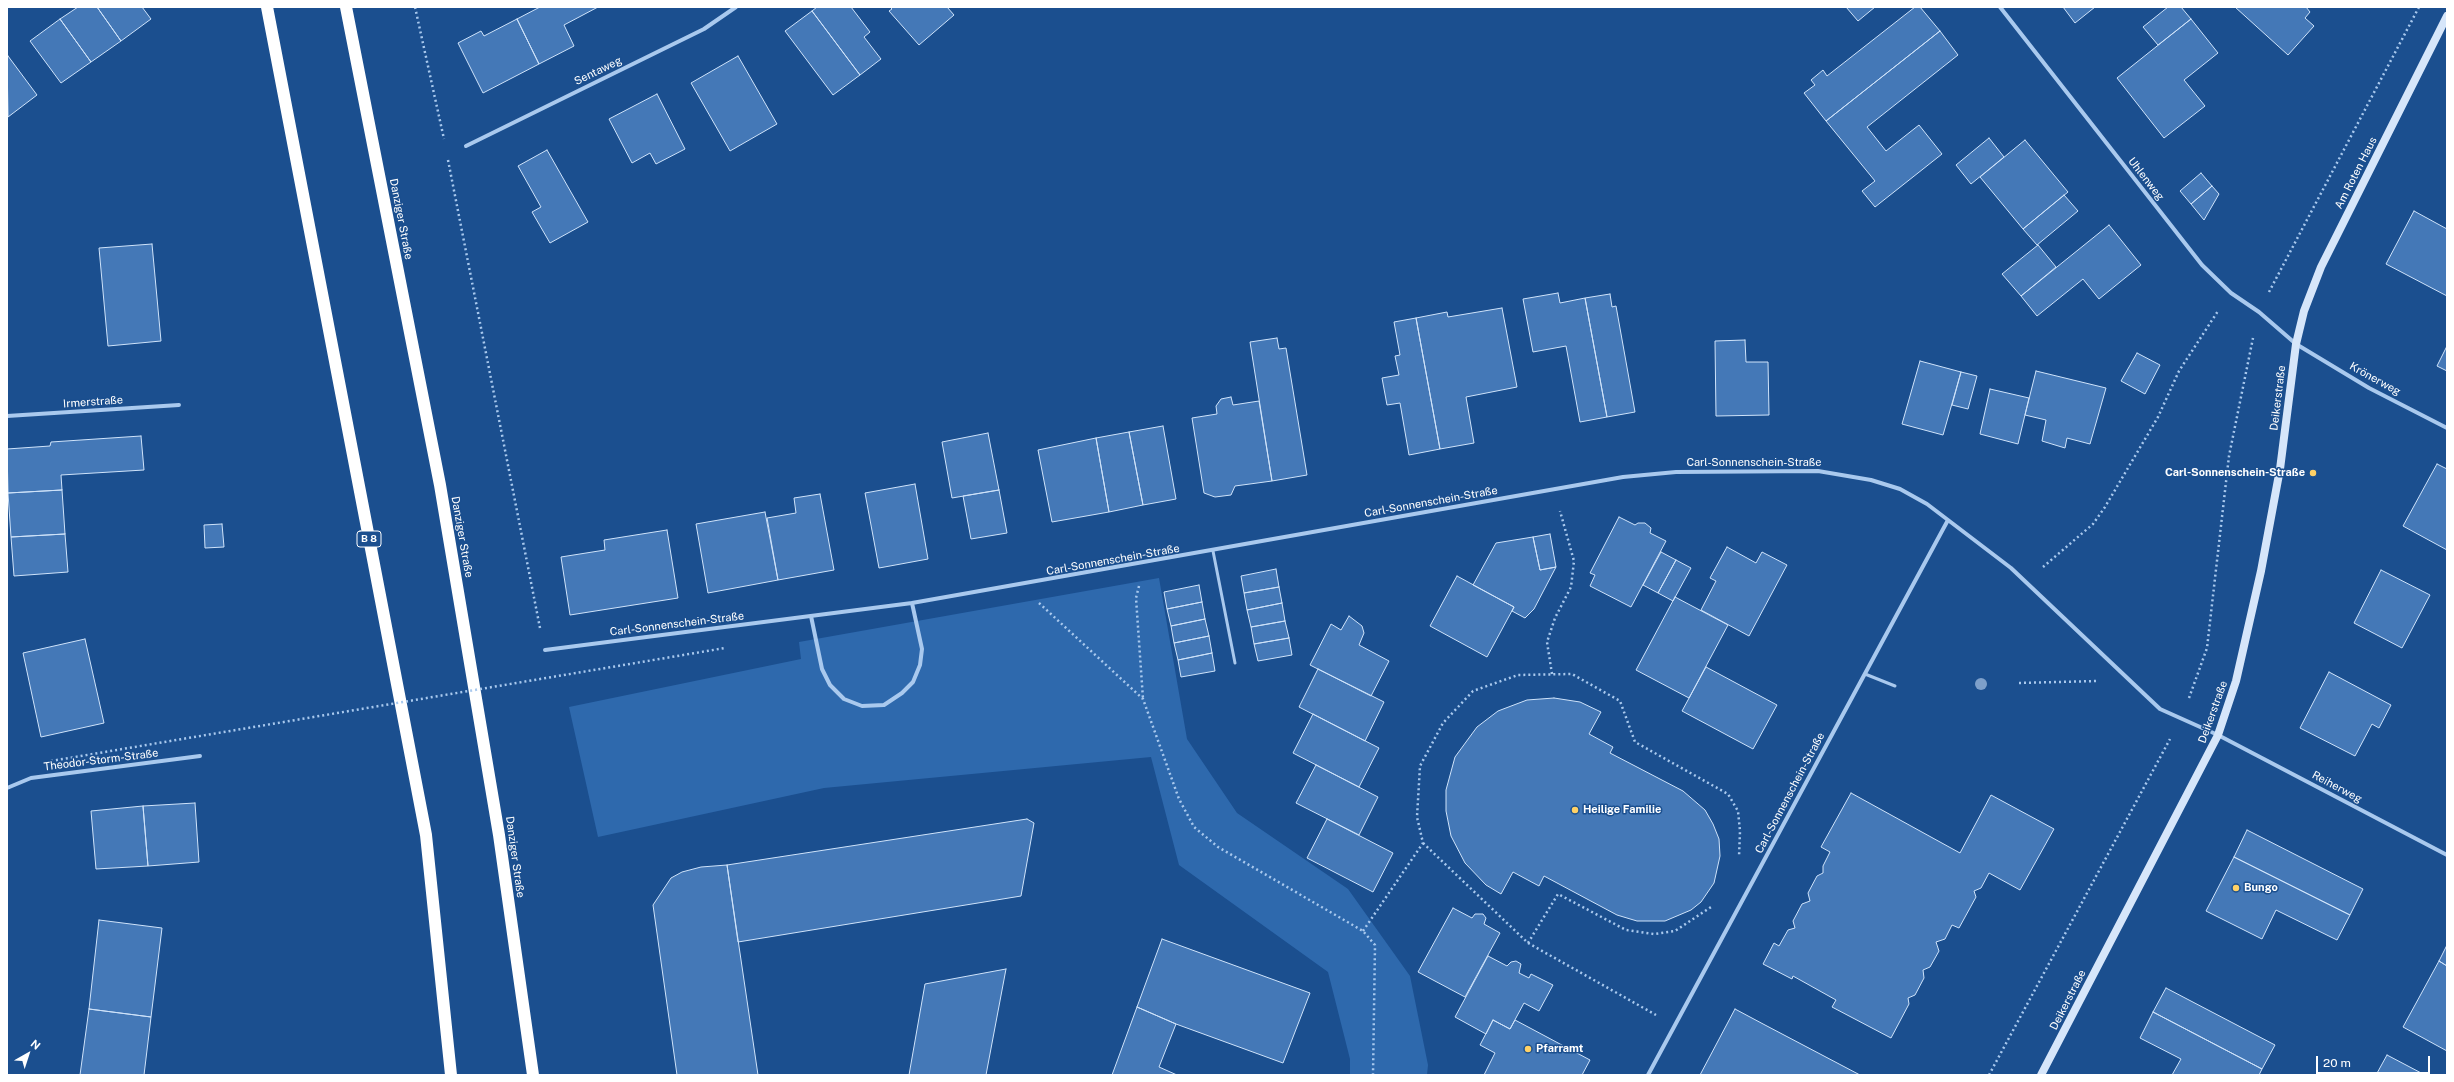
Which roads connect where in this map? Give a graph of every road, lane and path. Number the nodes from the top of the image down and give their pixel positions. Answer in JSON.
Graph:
{"nodes":[{"id":1,"x":267,"y":7,"type":"edge"},
{"id":2,"x":346,"y":7,"type":"edge"},
{"id":3,"x":415,"y":7,"type":"edge"},
{"id":4,"x":736,"y":7,"type":"edge"},
{"id":5,"x":2000,"y":7,"type":"edge"},
{"id":6,"x":2418,"y":7,"type":"edge"},
{"id":7,"x":2447,"y":16,"type":"edge"},
{"id":8,"x":444,"y":141,"type":"dead end"},
{"id":9,"x":466,"y":146,"type":"dead end"},
{"id":10,"x":447,"y":156,"type":"dead end"},
{"id":11,"x":2231,"y":293,"type":"junction"},
{"id":12,"x":2259,"y":312,"type":"junction"},
{"id":13,"x":2296,"y":344,"type":"junction"},
{"id":14,"x":179,"y":405,"type":"dead end"},
{"id":15,"x":7,"y":416,"type":"edge"},
{"id":16,"x":2447,"y":428,"type":"edge"},
{"id":17,"x":1555,"y":489,"type":"junction"},
{"id":18,"x":1948,"y":520,"type":"junction"},
{"id":19,"x":1212,"y":551,"type":"junction"},
{"id":20,"x":1144,"y":563,"type":"junction"},
{"id":21,"x":2026,"y":582,"type":"junction"},
{"id":22,"x":1020,"y":585,"type":"junction"},
{"id":23,"x":912,"y":603,"type":"junction"},
{"id":24,"x":810,"y":616,"type":"junction"},
{"id":25,"x":725,"y":648,"type":"dead end"},
{"id":26,"x":545,"y":650,"type":"joint"},
{"id":27,"x":1235,"y":663,"type":"dead end"},
{"id":28,"x":1552,"y":674,"type":"junction"},
{"id":29,"x":1865,"y":674,"type":"junction"},
{"id":30,"x":2129,"y":680,"type":"junction"},
{"id":31,"x":2019,"y":683,"type":"dead end"},
{"id":32,"x":1895,"y":686,"type":"dead end"},
{"id":33,"x":1143,"y":699,"type":"junction"},
{"id":34,"x":2181,"y":718,"type":"junction"},
{"id":35,"x":2218,"y":735,"type":"junction"},
{"id":36,"x":200,"y":756,"type":"dead end"},
{"id":37,"x":51,"y":761,"type":"dead end"},
{"id":38,"x":7,"y":788,"type":"edge"},
{"id":39,"x":1423,"y":843,"type":"junction"},
{"id":40,"x":2447,"y":855,"type":"edge"},
{"id":41,"x":1736,"y":865,"type":"dead end"},
{"id":42,"x":1717,"y":903,"type":"dead end"},
{"id":43,"x":1364,"y":931,"type":"junction"},
{"id":44,"x":1528,"y":943,"type":"junction"},
{"id":45,"x":1675,"y":1025,"type":"junction"},
{"id":46,"x":450,"y":1075,"type":"edge"},
{"id":47,"x":533,"y":1075,"type":"edge"},
{"id":48,"x":1373,"y":1075,"type":"edge"},
{"id":49,"x":1648,"y":1075,"type":"edge"},
{"id":50,"x":1989,"y":1075,"type":"edge"},
{"id":51,"x":2041,"y":1075,"type":"edge"}],
"edges":[{"from":1,"to":46,"type":"highway","number":"B 8"},
{"from":2,"to":47,"type":"highway","name":"Danziger Straße"},
{"from":3,"to":8,"type":"path"},
{"from":4,"to":9,"type":"street","name":"Sentaweg"},
{"from":5,"to":11,"type":"street","name":"Uhlenweg"},
{"from":6,"to":12,"type":"path"},
{"from":7,"to":13,"type":"street","name":"Am Roten Haus"},
{"from":10,"to":26,"type":"path"},
{"from":11,"to":12,"type":"street","name":"Uhlenweg"},
{"from":11,"to":21,"type":"path"},
{"from":12,"to":13,"type":"street","name":"Uhlenweg"},
{"from":12,"to":34,"type":"path"},
{"from":13,"to":16,"type":"street","name":"Krönerweg"},
{"from":13,"to":35,"type":"street","name":"Deikerstraße"},
{"from":14,"to":15,"type":"street","name":"Irmerstraße"},
{"from":17,"to":18,"type":"street","name":"Carl-Sonnenschein-Straße"},
{"from":17,"to":19,"type":"street","name":"Carl-Sonnenschein-Straße"},
{"from":17,"to":28,"type":"path"},
{"from":18,"to":21,"type":"street","name":"Carl-Sonnenschein-Straße"},
{"from":18,"to":29,"type":"street","name":"Carl-Sonnenschein-Straße"},
{"from":19,"to":20,"type":"street","name":"Carl-Sonnenschein-Straße"},
{"from":19,"to":27,"type":"lane"},
{"from":20,"to":22,"type":"street","name":"Carl-Sonnenschein-Straße"},
{"from":20,"to":33,"type":"path"},
{"from":21,"to":30,"type":"street","name":"Carl-Sonnenschein-Straße"},
{"from":22,"to":23,"type":"street","name":"Carl-Sonnenschein-Straße"},
{"from":22,"to":33,"type":"path"},
{"from":23,"to":24,"type":"street","name":"Carl-Sonnenschein-Straße"},
{"from":23,"to":24,"type":"street"},
{"from":24,"to":26,"type":"street","name":"Carl-Sonnenschein-Straße"},
{"from":25,"to":37,"type":"path","bridge":true},
{"from":28,"to":39,"type":"path"},
{"from":28,"to":41,"type":"path"},
{"from":29,"to":32,"type":"lane"},
{"from":29,"to":45,"type":"street","name":"Carl-Sonnenschein-Straße"},
{"from":30,"to":31,"type":"path"},
{"from":30,"to":34,"type":"street","name":"Carl-Sonnenschein-Straße"},
{"from":33,"to":43,"type":"path"},
{"from":34,"to":35,"type":"street","name":"Carl-Sonnenschein-Straße"},
{"from":34,"to":50,"type":"path"},
{"from":35,"to":40,"type":"street","name":"Reiherweg"},
{"from":35,"to":51,"type":"street","name":"Deikerstraße"},
{"from":36,"to":38,"type":"street","name":"Theodor-Storm-Straße"},
{"from":39,"to":43,"type":"path"},
{"from":39,"to":44,"type":"path"},
{"from":42,"to":44,"type":"path"},
{"from":43,"to":48,"type":"path"},
{"from":44,"to":45,"type":"path"},
{"from":45,"to":49,"type":"street","name":"Carl-Sonnenschein-Straße"}]}
